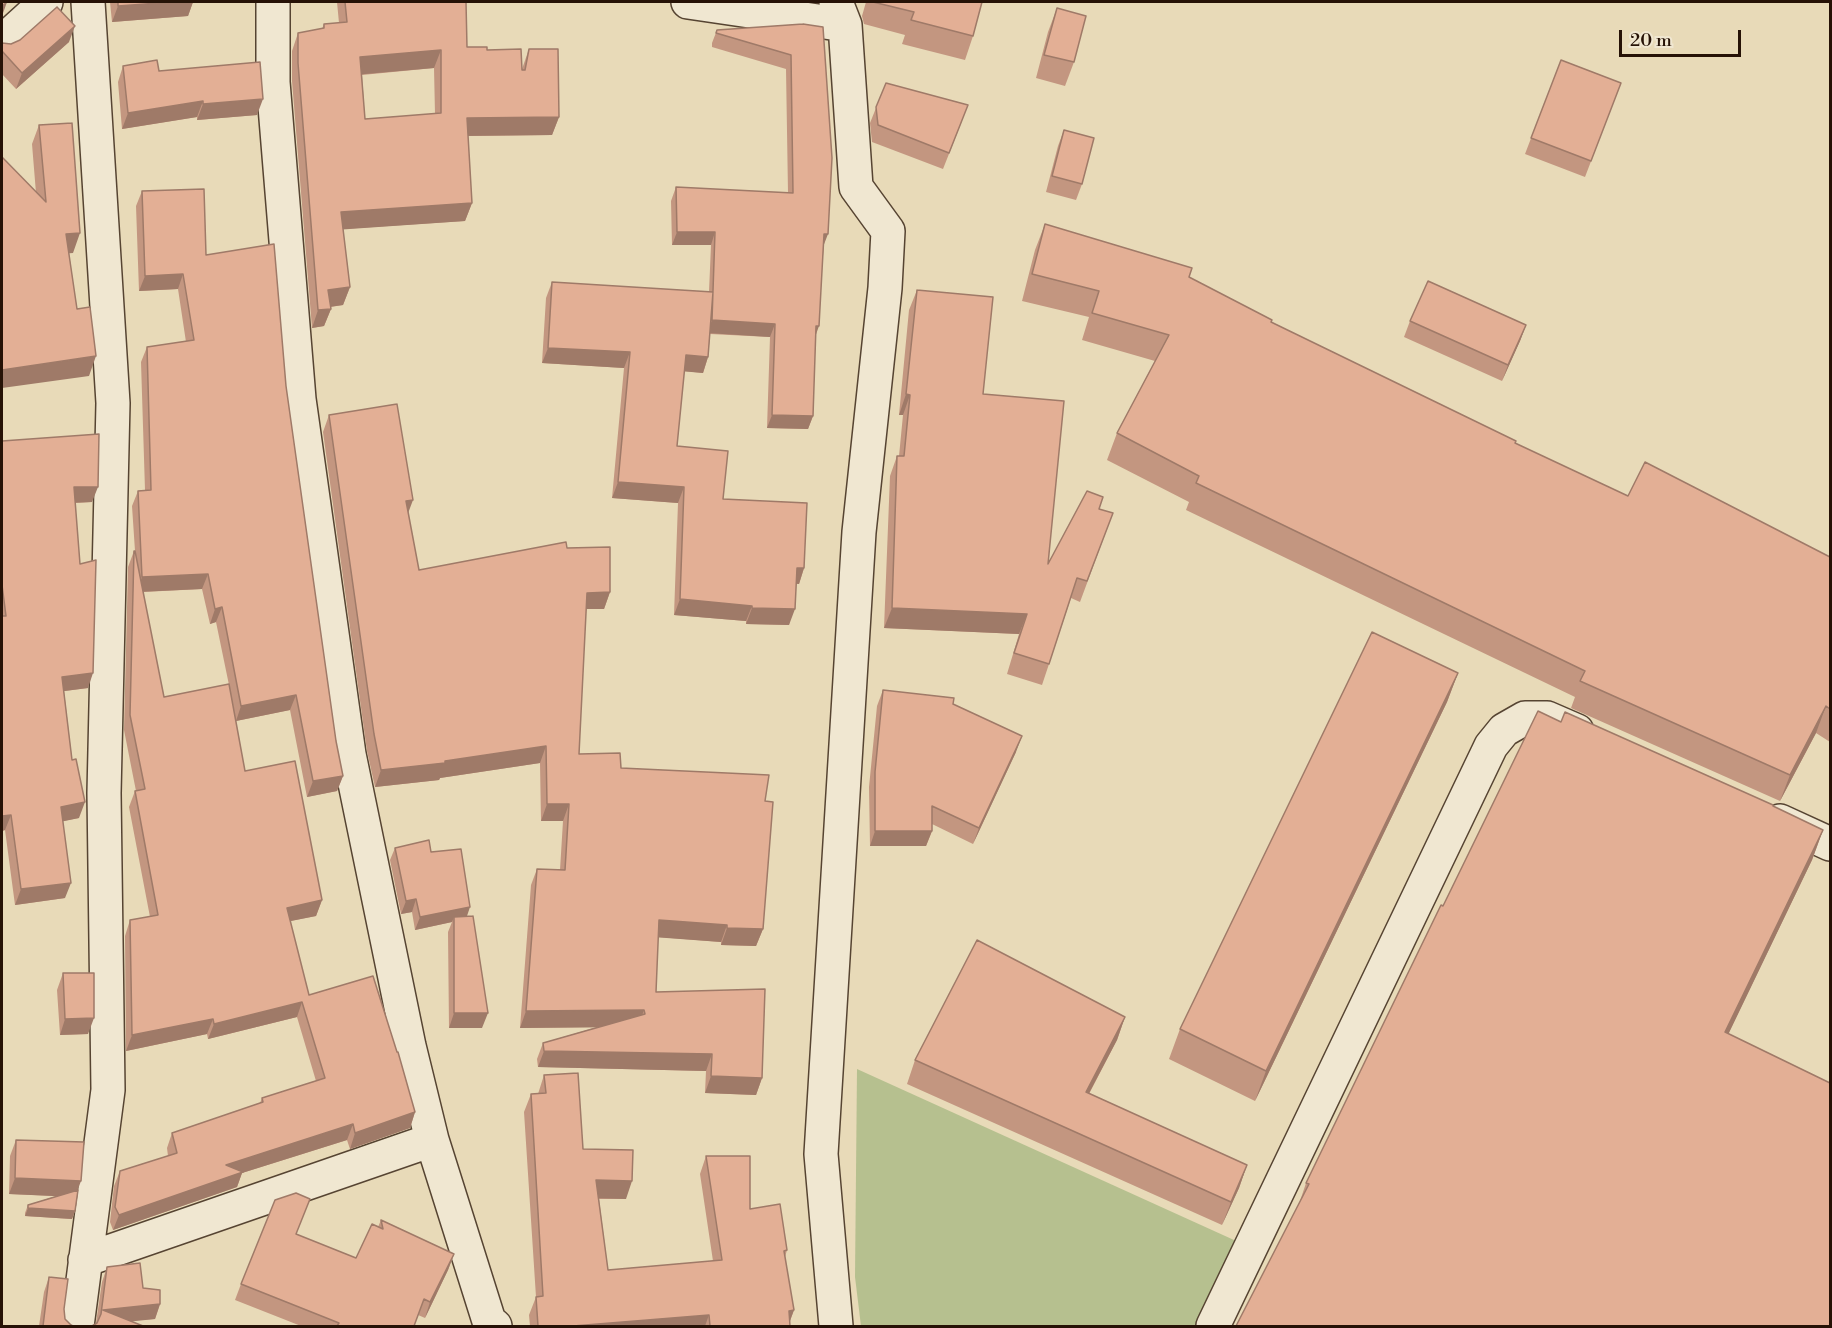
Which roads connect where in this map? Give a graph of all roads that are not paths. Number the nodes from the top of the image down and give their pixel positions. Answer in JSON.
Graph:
{"nodes":[{"id":1,"x":46,"y":2,"type":"edge"},
{"id":2,"x":88,"y":2,"type":"edge"},
{"id":3,"x":273,"y":2,"type":"edge"},
{"id":4,"x":688,"y":2,"type":"edge"},
{"id":5,"x":841,"y":13,"type":"edge"},
{"id":6,"x":2,"y":42,"type":"edge"},
{"id":7,"x":1602,"y":742,"type":"edge"},
{"id":8,"x":1754,"y":810,"type":"edge"},
{"id":9,"x":1830,"y":844,"type":"edge"},
{"id":10,"x":432,"y":1140,"type":"junction"},
{"id":11,"x":85,"y":1260,"type":"junction"},
{"id":12,"x":77,"y":1326,"type":"edge"},
{"id":13,"x":495,"y":1326,"type":"edge"},
{"id":14,"x":836,"y":1326,"type":"edge"},
{"id":15,"x":1213,"y":1326,"type":"edge"}],
"edges":[{"from":1,"to":6,"type":"street"},
{"from":2,"to":11,"type":"street"},
{"from":3,"to":10,"type":"street"},
{"from":4,"to":5,"type":"street"},
{"from":5,"to":14,"type":"street"},
{"from":7,"to":15,"type":"street"},
{"from":8,"to":9,"type":"street"},
{"from":10,"to":11,"type":"street"},
{"from":10,"to":13,"type":"street"},
{"from":11,"to":12,"type":"street"}]}
